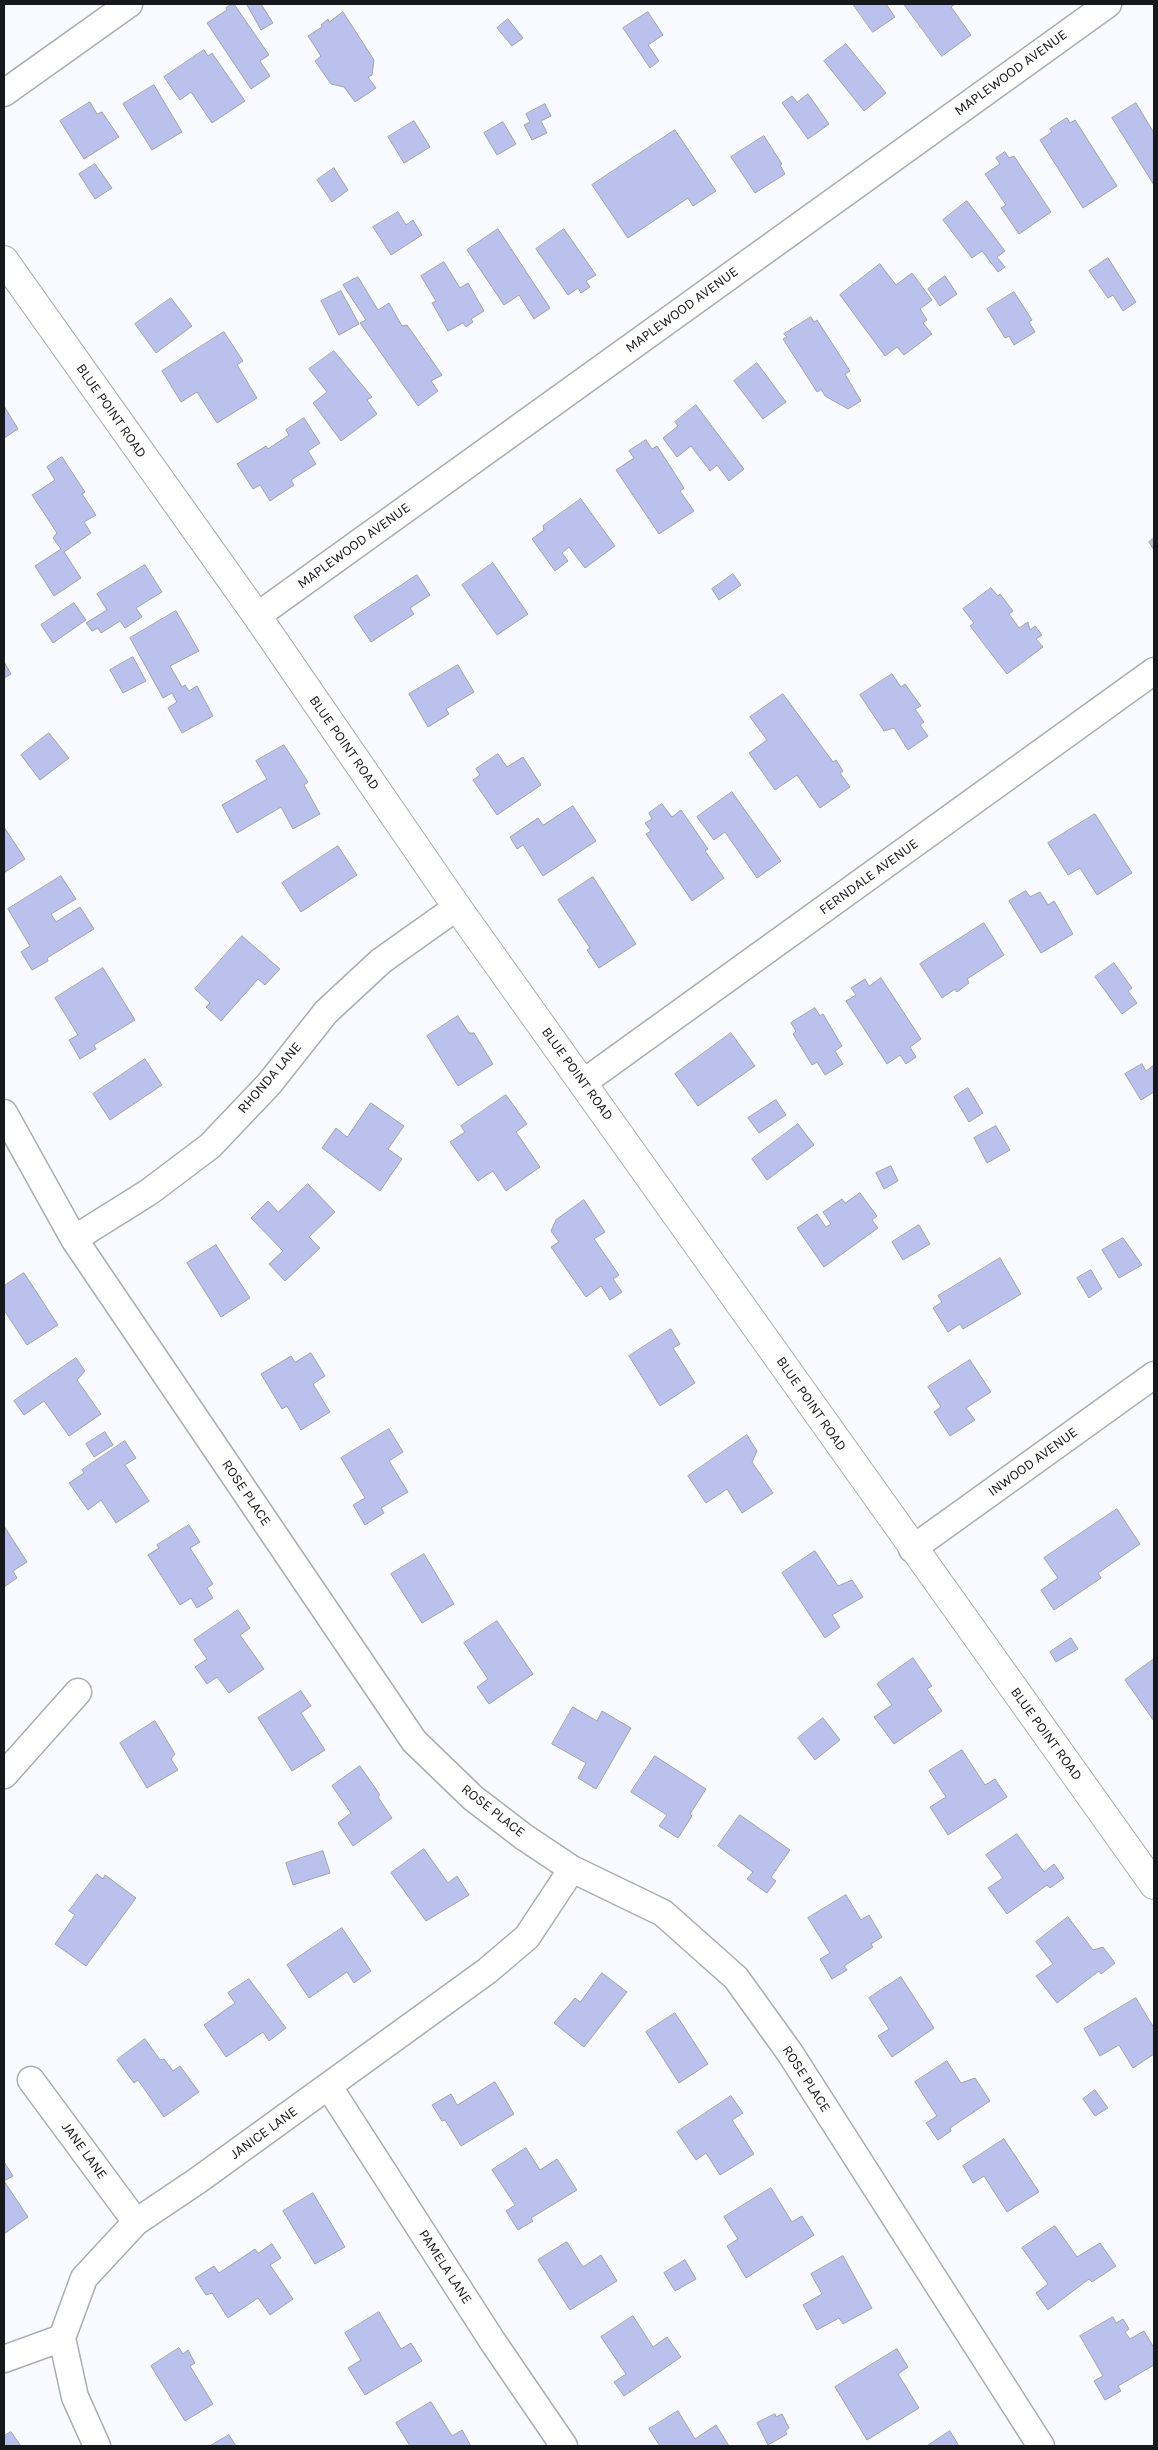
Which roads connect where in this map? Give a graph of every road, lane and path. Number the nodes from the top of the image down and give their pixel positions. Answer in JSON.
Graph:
{"nodes":[{"id":1,"x":129,"y":4,"type":"edge"},
{"id":2,"x":1108,"y":4,"type":"edge"},
{"id":3,"x":4,"y":93,"type":"edge"},
{"id":4,"x":4,"y":260,"type":"edge"},
{"id":5,"x":256,"y":616,"type":"junction"},
{"id":6,"x":1154,"y":671,"type":"edge"},
{"id":7,"x":457,"y":907,"type":"junction"},
{"id":8,"x":584,"y":1082,"type":"junction"},
{"id":9,"x":4,"y":1113,"type":"edge"},
{"id":10,"x":74,"y":1239,"type":"junction"},
{"id":11,"x":1154,"y":1375,"type":"edge"},
{"id":12,"x":912,"y":1549,"type":"junction"},
{"id":13,"x":78,"y":1692,"type":"dead end"},
{"id":14,"x":4,"y":1774,"type":"edge"},
{"id":15,"x":572,"y":1870,"type":"junction"},
{"id":16,"x":1154,"y":1885,"type":"edge"},
{"id":17,"x":32,"y":2080,"type":"dead end"},
{"id":18,"x":329,"y":2087,"type":"junction"},
{"id":19,"x":136,"y":2222,"type":"junction"},
{"id":20,"x":62,"y":2338,"type":"junction"},
{"id":21,"x":4,"y":2359,"type":"edge"},
{"id":22,"x":97,"y":2446,"type":"edge"},
{"id":23,"x":564,"y":2446,"type":"edge"},
{"id":24,"x":1041,"y":2446,"type":"edge"}],
"edges":[{"from":1,"to":3,"type":"street"},
{"from":2,"to":5,"type":"street","name":"MAPLEWOOD AVENUE"},
{"from":4,"to":5,"type":"street","name":"BLUE POINT ROAD"},
{"from":5,"to":7,"type":"street","name":"BLUE POINT ROAD"},
{"from":6,"to":8,"type":"street","name":"FERNDALE AVENUE"},
{"from":7,"to":8,"type":"street","name":"BLUE POINT ROAD"},
{"from":7,"to":10,"type":"street","name":"RHONDA LANE"},
{"from":8,"to":12,"type":"street","name":"BLUE POINT ROAD"},
{"from":9,"to":10,"type":"street","name":"ROSE PLACE"},
{"from":10,"to":15,"type":"street","name":"ROSE PLACE"},
{"from":11,"to":12,"type":"street","name":"INWOOD AVENUE"},
{"from":12,"to":16,"type":"street","name":"BLUE POINT ROAD"},
{"from":13,"to":14,"type":"street"},
{"from":15,"to":18,"type":"street","name":"JANICE LANE"},
{"from":15,"to":24,"type":"street","name":"ROSE PLACE"},
{"from":17,"to":19,"type":"street","name":"JANE LANE"},
{"from":18,"to":19,"type":"street","name":"JANICE LANE"},
{"from":18,"to":23,"type":"street","name":"PAMELA LANE"},
{"from":19,"to":20,"type":"street","name":"JANICE LANE"},
{"from":20,"to":21,"type":"street"},
{"from":20,"to":22,"type":"street"}]}
